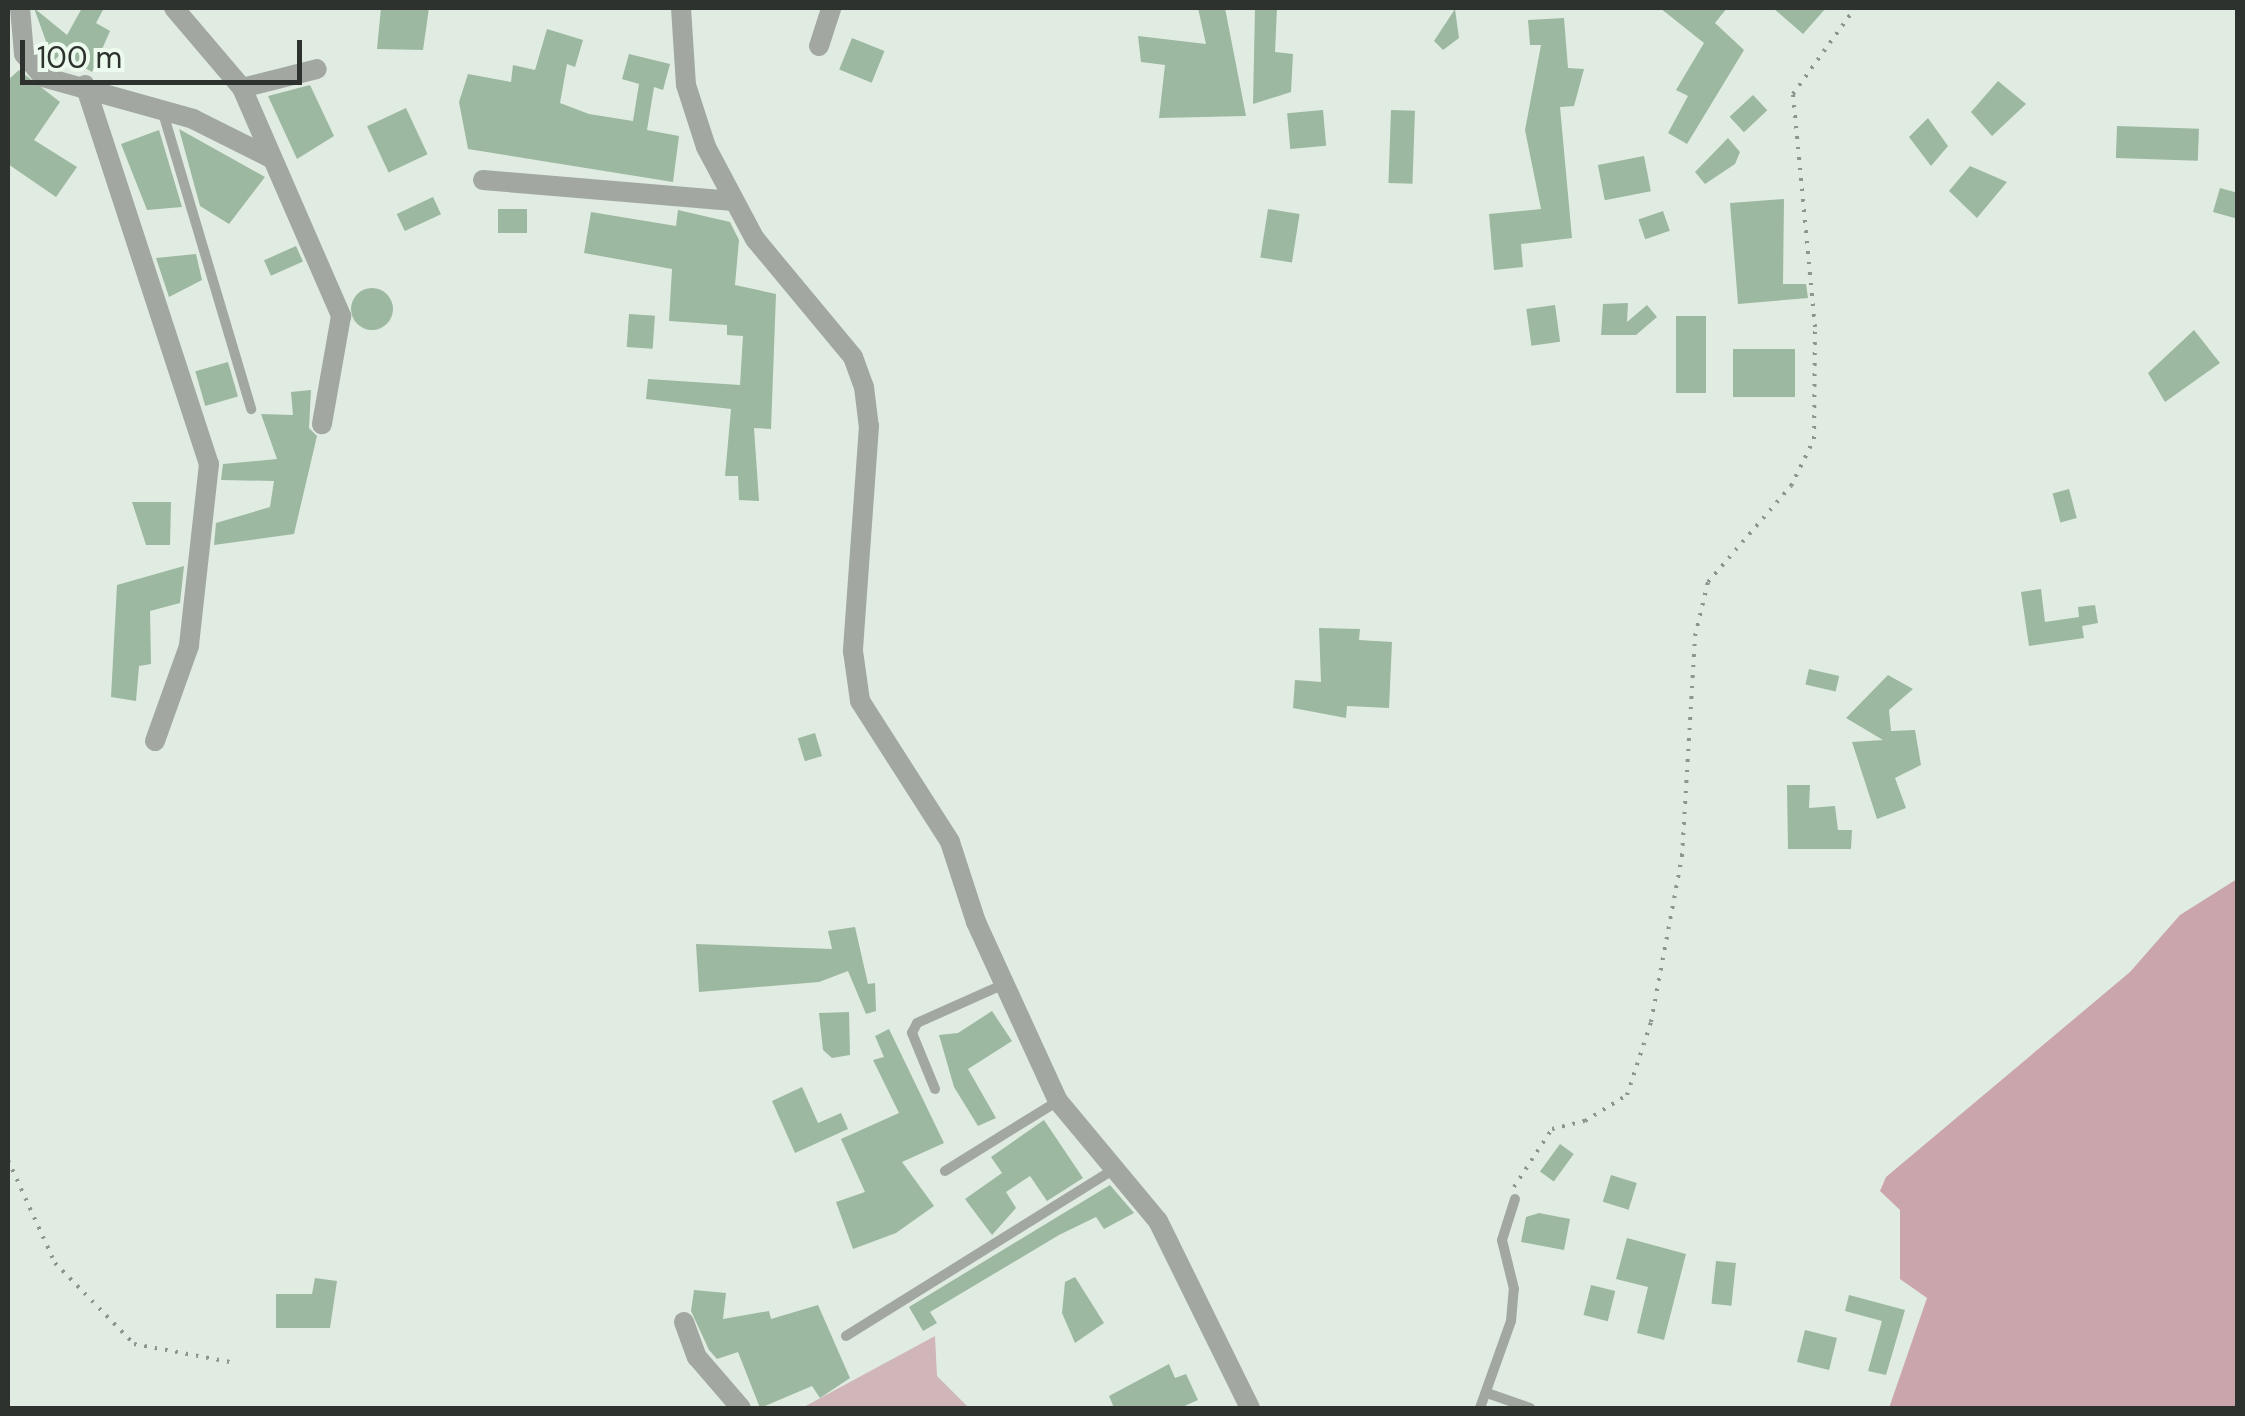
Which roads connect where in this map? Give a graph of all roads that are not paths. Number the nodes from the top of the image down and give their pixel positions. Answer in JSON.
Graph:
{"nodes":[{"id":1,"x":20,"y":8,"type":"edge"},
{"id":2,"x":174,"y":8,"type":"edge"},
{"id":3,"x":680,"y":8,"type":"edge"},
{"id":4,"x":831,"y":8,"type":"edge"},
{"id":5,"x":819,"y":46,"type":"dead end"},
{"id":6,"x":316,"y":70,"type":"dead end"},
{"id":7,"x":85,"y":85,"type":"junction"},
{"id":8,"x":242,"y":88,"type":"junction"},
{"id":9,"x":162,"y":110,"type":"junction"},
{"id":10,"x":271,"y":158,"type":"junction"},
{"id":11,"x":483,"y":180,"type":"dead end"},
{"id":12,"x":733,"y":201,"type":"junction"},
{"id":13,"x":251,"y":409,"type":"dead end"},
{"id":14,"x":322,"y":424,"type":"dead end"},
{"id":15,"x":155,"y":741,"type":"dead end"},
{"id":16,"x":1004,"y":984,"type":"junction"},
{"id":17,"x":935,"y":1089,"type":"dead end"},
{"id":18,"x":1058,"y":1101,"type":"junction"},
{"id":19,"x":1114,"y":1170,"type":"junction"},
{"id":20,"x":944,"y":1171,"type":"dead end"},
{"id":21,"x":1515,"y":1200,"type":"road end"},
{"id":22,"x":684,"y":1322,"type":"dead end"},
{"id":23,"x":846,"y":1336,"type":"dead end"},
{"id":24,"x":1487,"y":1394,"type":"junction"},
{"id":25,"x":741,"y":1408,"type":"edge"},
{"id":26,"x":1250,"y":1408,"type":"edge"},
{"id":27,"x":1480,"y":1408,"type":"edge"},
{"id":28,"x":1530,"y":1408,"type":"edge"}],
"edges":[{"from":1,"to":7,"type":"street"},
{"from":2,"to":8,"type":"street"},
{"from":3,"to":12,"type":"street"},
{"from":4,"to":5,"type":"street"},
{"from":6,"to":8,"type":"street"},
{"from":7,"to":9,"type":"street"},
{"from":7,"to":15,"type":"street"},
{"from":8,"to":10,"type":"street"},
{"from":9,"to":10,"type":"street"},
{"from":9,"to":13,"type":"lane"},
{"from":10,"to":14,"type":"street"},
{"from":11,"to":12,"type":"street"},
{"from":12,"to":16,"type":"street"},
{"from":16,"to":17,"type":"lane"},
{"from":16,"to":18,"type":"street"},
{"from":18,"to":19,"type":"street"},
{"from":18,"to":20,"type":"lane"},
{"from":19,"to":23,"type":"lane"},
{"from":19,"to":26,"type":"street"},
{"from":21,"to":24,"type":"lane"},
{"from":22,"to":25,"type":"street"},
{"from":24,"to":27,"type":"lane"},
{"from":24,"to":28,"type":"lane"}]}
